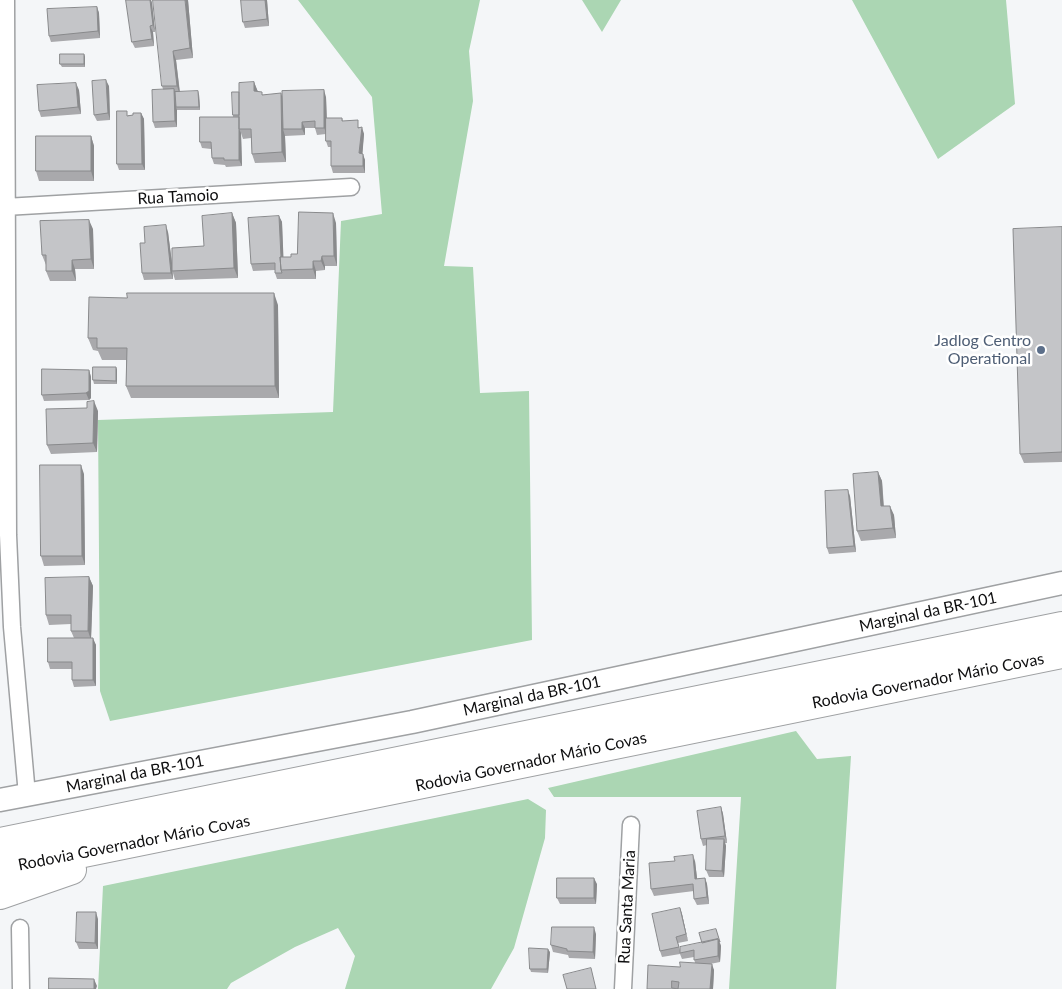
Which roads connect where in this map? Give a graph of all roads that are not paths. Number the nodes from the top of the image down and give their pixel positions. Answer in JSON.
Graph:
{"nodes":[{"id":1,"x":6,"y":0,"type":"edge"},
{"id":2,"x":3,"y":22,"type":"edge"},
{"id":3,"x":351,"y":187,"type":"dead end"},
{"id":4,"x":5,"y":207,"type":"junction"},
{"id":5,"x":1062,"y":583,"type":"edge"},
{"id":6,"x":1062,"y":626,"type":"edge"},
{"id":7,"x":1062,"y":654,"type":"edge"},
{"id":8,"x":26,"y":795,"type":"junction"},
{"id":9,"x":0,"y":800,"type":"edge"},
{"id":10,"x":631,"y":825,"type":"dead end"},
{"id":11,"x":173,"y":835,"type":"junction"},
{"id":12,"x":0,"y":842,"type":"edge"},
{"id":13,"x":0,"y":870,"type":"edge"},
{"id":14,"x":0,"y":894,"type":"edge"},
{"id":15,"x":20,"y":928,"type":"dead end"},
{"id":16,"x":21,"y":989,"type":"edge"},
{"id":17,"x":623,"y":989,"type":"edge"}],
"edges":[{"from":1,"to":2,"type":"street"},
{"from":2,"to":4,"type":"street"},
{"from":3,"to":4,"type":"street","name":"Rua Tamoio"},
{"from":4,"to":8,"type":"street"},
{"from":5,"to":8,"type":"main road","name":"Marginal da BR-101"},
{"from":6,"to":12,"type":"highway","name":"Rodovia Governador Mário Covas"},
{"from":7,"to":11,"type":"highway","name":"Rodovia Governador Mário Covas"},
{"from":8,"to":9,"type":"main road","name":"Marginal da BR-101"},
{"from":10,"to":17,"type":"street","name":"Rua Santa Maria"},
{"from":11,"to":13,"type":"highway","name":"Rodovia Governador Mário Covas"},
{"from":11,"to":14,"type":"highway"},
{"from":15,"to":16,"type":"street"}]}
